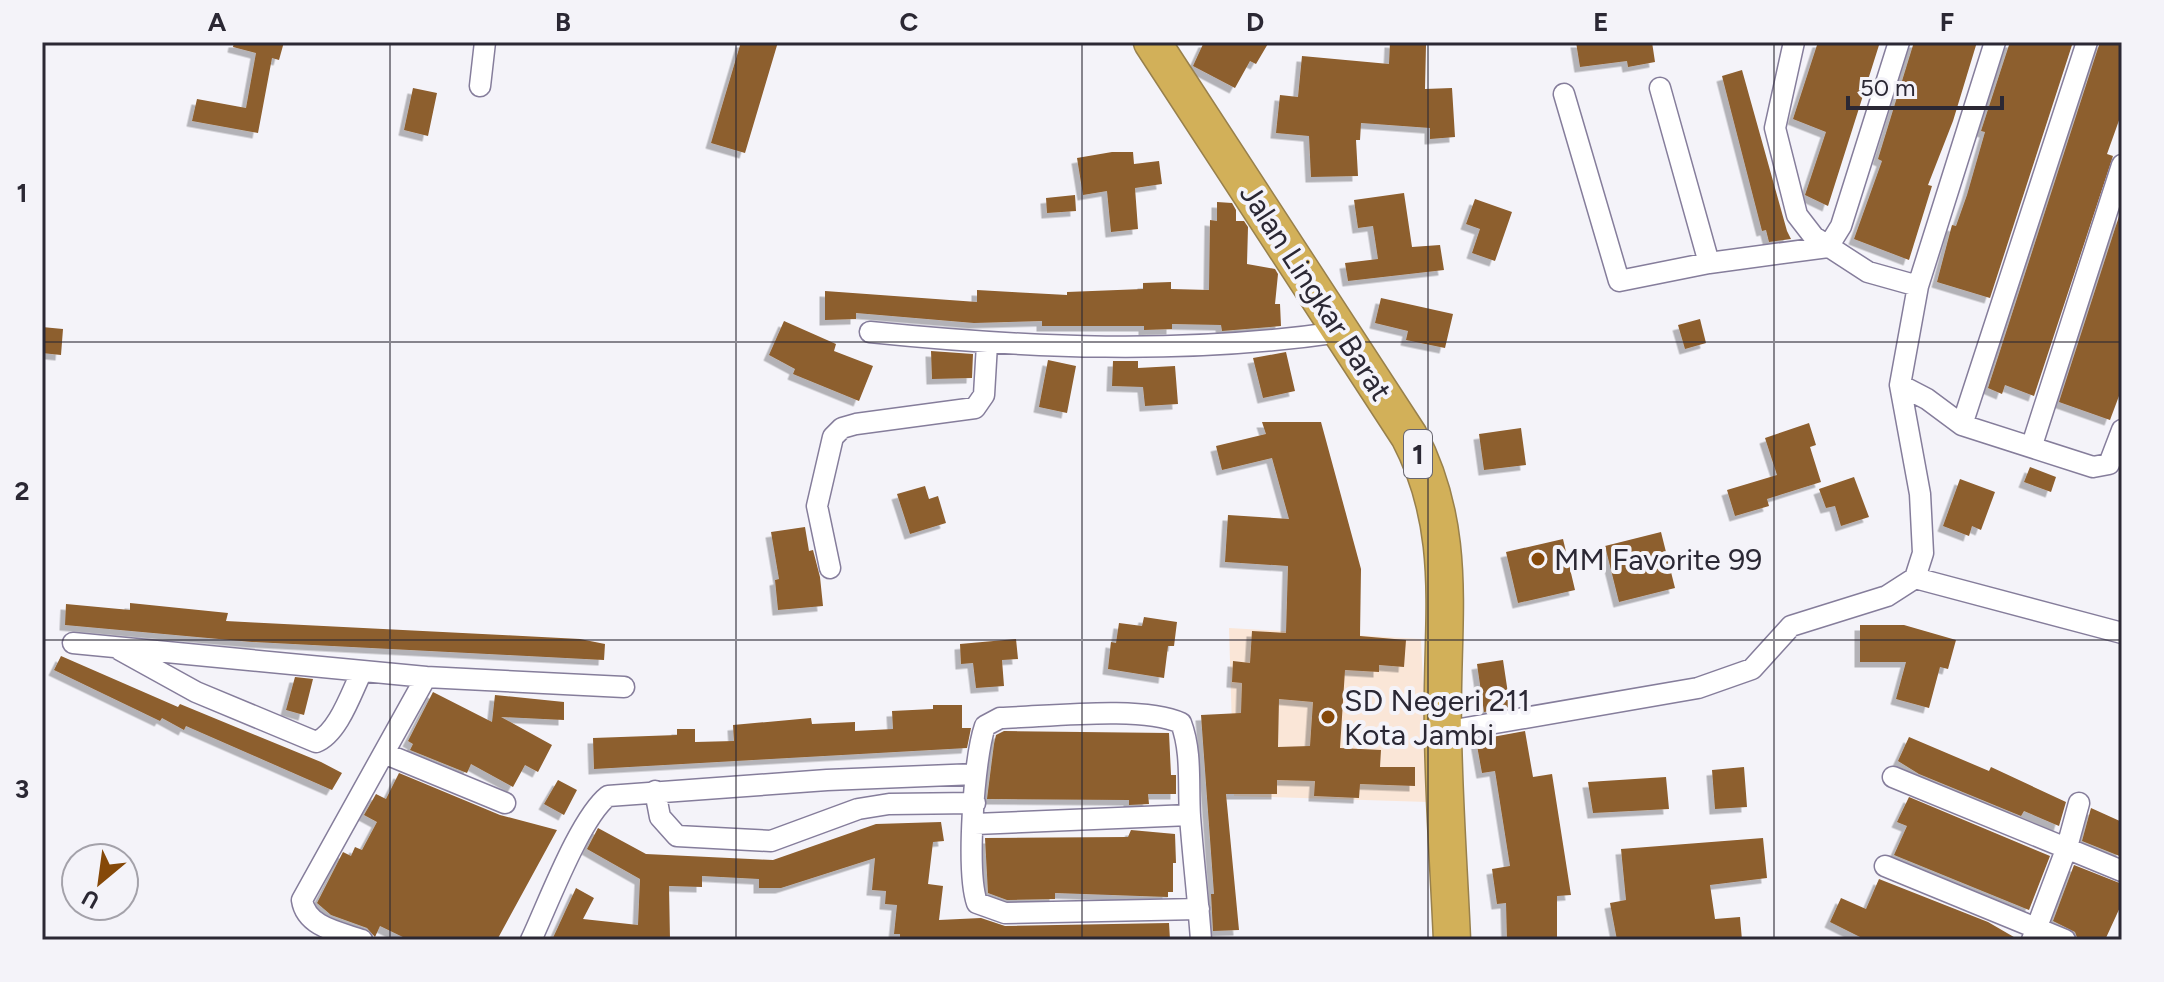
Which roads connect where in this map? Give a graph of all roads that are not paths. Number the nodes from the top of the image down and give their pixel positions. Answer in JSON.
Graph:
{"nodes":[{"id":1,"x":485,"y":42,"type":"edge"},
{"id":2,"x":1152,"y":42,"type":"edge"},
{"id":3,"x":1794,"y":42,"type":"edge"},
{"id":4,"x":1899,"y":42,"type":"edge"},
{"id":5,"x":1995,"y":42,"type":"edge"},
{"id":6,"x":2087,"y":42,"type":"edge"},
{"id":7,"x":480,"y":86,"type":"dead end"},
{"id":8,"x":1660,"y":88,"type":"dead end"},
{"id":9,"x":1564,"y":94,"type":"dead end"},
{"id":10,"x":2122,"y":165,"type":"edge"},
{"id":11,"x":1828,"y":247,"type":"junction"},
{"id":12,"x":1709,"y":263,"type":"junction"},
{"id":13,"x":1918,"y":286,"type":"junction"},
{"id":14,"x":870,"y":332,"type":"dead end"},
{"id":15,"x":1340,"y":332,"type":"junction"},
{"id":16,"x":987,"y":344,"type":"junction"},
{"id":17,"x":1900,"y":385,"type":"junction"},
{"id":18,"x":1962,"y":425,"type":"junction"},
{"id":19,"x":2122,"y":430,"type":"edge"},
{"id":20,"x":2032,"y":445,"type":"junction"},
{"id":21,"x":830,"y":568,"type":"dead end"},
{"id":22,"x":1915,"y":578,"type":"junction"},
{"id":23,"x":2122,"y":633,"type":"edge"},
{"id":24,"x":73,"y":643,"type":"dead end"},
{"id":25,"x":115,"y":647,"type":"junction"},
{"id":26,"x":362,"y":671,"type":"junction"},
{"id":27,"x":426,"y":677,"type":"junction"},
{"id":28,"x":624,"y":687,"type":"dead end"},
{"id":29,"x":1443,"y":732,"type":"junction"},
{"id":30,"x":386,"y":754,"type":"junction"},
{"id":31,"x":976,"y":774,"type":"junction"},
{"id":32,"x":1893,"y":777,"type":"dead end"},
{"id":33,"x":655,"y":791,"type":"junction"},
{"id":34,"x":505,"y":803,"type":"dead end"},
{"id":35,"x":975,"y":803,"type":"junction"},
{"id":36,"x":2079,"y":803,"type":"dead end"},
{"id":37,"x":1190,"y":815,"type":"junction"},
{"id":38,"x":975,"y":824,"type":"junction"},
{"id":39,"x":2067,"y":847,"type":"junction"},
{"id":40,"x":1885,"y":866,"type":"dead end"},
{"id":41,"x":2122,"y":871,"type":"edge"},
{"id":42,"x":1199,"y":909,"type":"junction"},
{"id":43,"x":2034,"y":934,"type":"edge"},
{"id":44,"x":362,"y":940,"type":"edge"},
{"id":45,"x":531,"y":940,"type":"edge"},
{"id":46,"x":1201,"y":940,"type":"edge"},
{"id":47,"x":1452,"y":940,"type":"edge"},
{"id":48,"x":2065,"y":940,"type":"edge"}],
"edges":[{"from":1,"to":7,"type":"street"},
{"from":2,"to":15,"type":"highway","name":"Jalan Lingkar Barat","number":"1"},
{"from":3,"to":11,"type":"street"},
{"from":4,"to":11,"type":"street"},
{"from":5,"to":13,"type":"street"},
{"from":6,"to":18,"type":"street"},
{"from":8,"to":12,"type":"street"},
{"from":9,"to":12,"type":"street"},
{"from":10,"to":20,"type":"street"},
{"from":11,"to":12,"type":"street"},
{"from":11,"to":13,"type":"street"},
{"from":13,"to":17,"type":"street"},
{"from":14,"to":16,"type":"street"},
{"from":15,"to":16,"type":"street"},
{"from":15,"to":29,"type":"highway","name":"Jalan Lingkar Barat","number":"1"},
{"from":16,"to":21,"type":"street"},
{"from":17,"to":18,"type":"street"},
{"from":17,"to":22,"type":"street"},
{"from":18,"to":20,"type":"street"},
{"from":19,"to":20,"type":"street"},
{"from":22,"to":23,"type":"street"},
{"from":22,"to":29,"type":"street"},
{"from":24,"to":25,"type":"street"},
{"from":25,"to":26,"type":"street"},
{"from":25,"to":26,"type":"street"},
{"from":26,"to":27,"type":"street"},
{"from":27,"to":28,"type":"street"},
{"from":27,"to":30,"type":"street"},
{"from":29,"to":47,"type":"highway","name":"Jalan Lingkar Barat","number":"1"},
{"from":30,"to":34,"type":"street"},
{"from":30,"to":44,"type":"street"},
{"from":31,"to":33,"type":"street"},
{"from":31,"to":35,"type":"street"},
{"from":31,"to":37,"type":"street"},
{"from":32,"to":39,"type":"street"},
{"from":33,"to":35,"type":"street"},
{"from":33,"to":45,"type":"street"},
{"from":35,"to":38,"type":"street"},
{"from":36,"to":39,"type":"street"},
{"from":37,"to":38,"type":"street"},
{"from":37,"to":42,"type":"street"},
{"from":38,"to":42,"type":"street"},
{"from":39,"to":41,"type":"street"},
{"from":39,"to":43,"type":"street"},
{"from":40,"to":43,"type":"street"},
{"from":42,"to":46,"type":"street"},
{"from":43,"to":48,"type":"street"}]}
